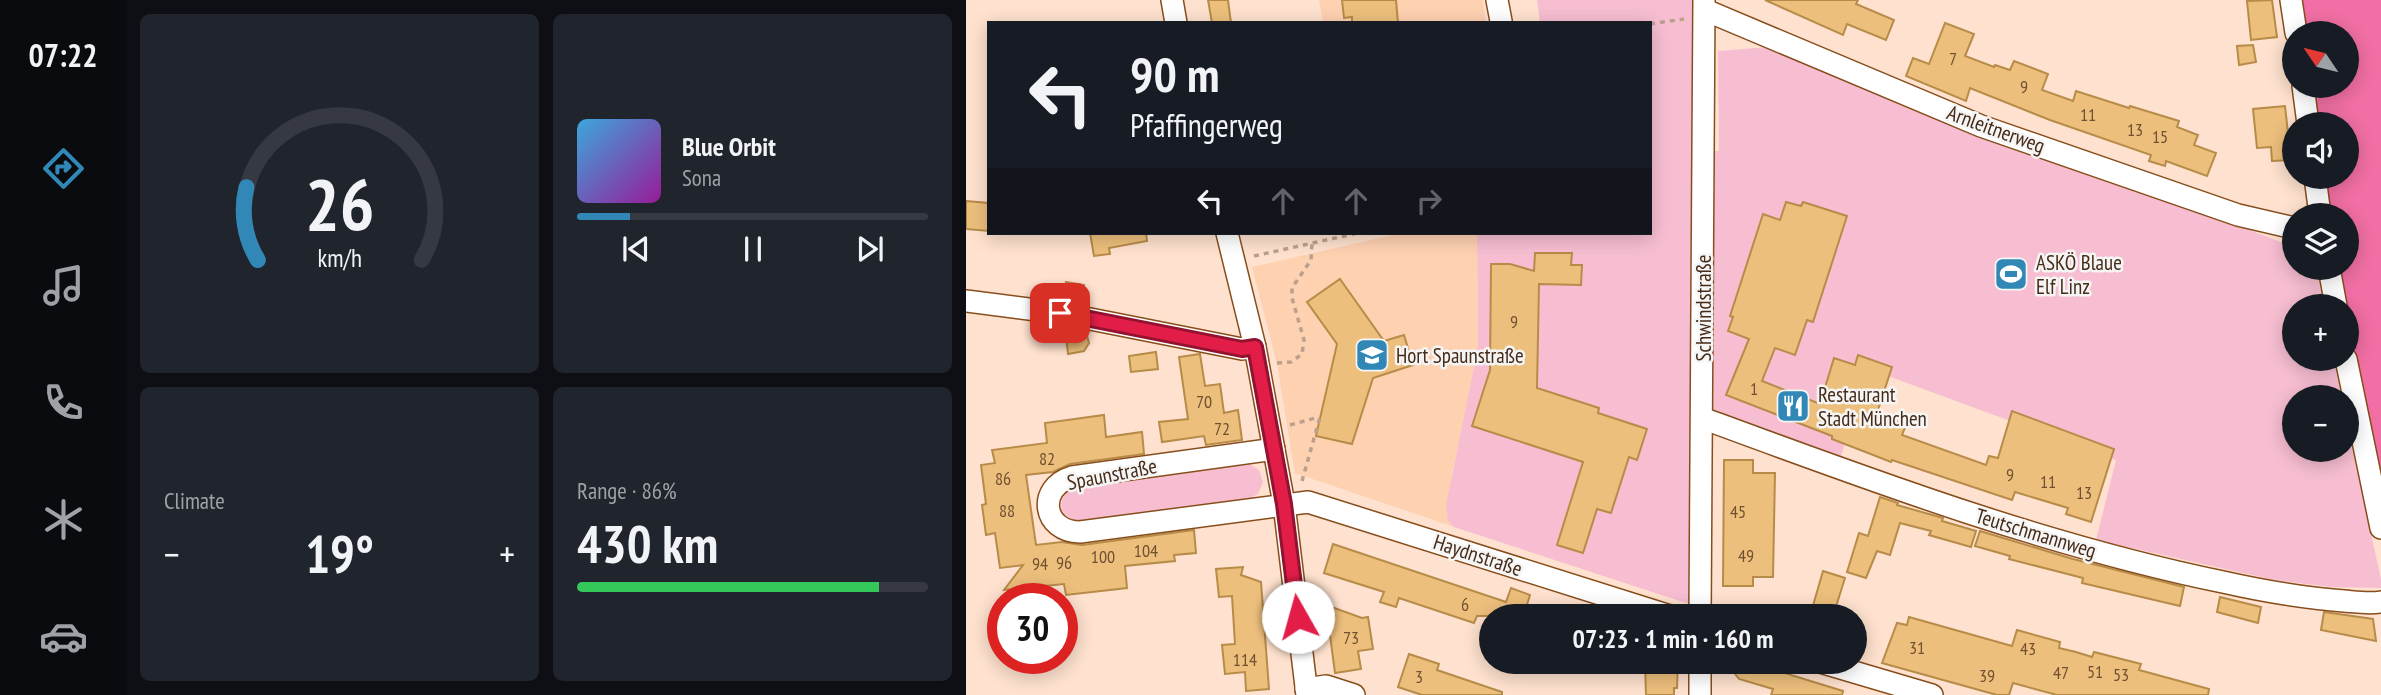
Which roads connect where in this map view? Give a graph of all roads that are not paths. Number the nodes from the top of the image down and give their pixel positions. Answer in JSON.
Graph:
{"nodes":[{"id":1,"x":1172,"y":0,"type":"edge"},
{"id":2,"x":2291,"y":0,"type":"edge"},
{"id":3,"x":1705,"y":5,"type":"edge"},
{"id":4,"x":1176,"y":21,"type":"edge"},
{"id":5,"x":2294,"y":21,"type":"edge"},
{"id":6,"x":2282,"y":225,"type":"edge"},
{"id":7,"x":1227,"y":235,"type":"edge"},
{"id":8,"x":966,"y":301,"type":"edge"},
{"id":9,"x":1255,"y":347,"type":"junction"},
{"id":10,"x":2348,"y":371,"type":"edge"},
{"id":11,"x":1702,"y":418,"type":"junction"},
{"id":12,"x":1274,"y":449,"type":"junction"},
{"id":13,"x":1284,"y":504,"type":"junction"},
{"id":14,"x":2381,"y":528,"type":"edge"},
{"id":15,"x":2381,"y":602,"type":"edge"},
{"id":16,"x":1632,"y":604,"type":"edge"},
{"id":17,"x":1700,"y":604,"type":"edge"},
{"id":18,"x":1700,"y":674,"type":"edge"},
{"id":19,"x":1861,"y":674,"type":"edge"},
{"id":20,"x":1307,"y":692,"type":"edge"},
{"id":21,"x":1354,"y":695,"type":"edge"},
{"id":22,"x":1699,"y":695,"type":"edge"},
{"id":23,"x":1932,"y":695,"type":"edge"}],
"edges":[{"from":1,"to":4,"type":"street"},
{"from":2,"to":5,"type":"street"},
{"from":3,"to":6,"type":"street","name":"Arnleitnerweg"},
{"from":3,"to":11,"type":"street","name":"Schwindstraße"},
{"from":7,"to":9,"type":"street"},
{"from":8,"to":9,"type":"street"},
{"from":9,"to":12,"type":"street"},
{"from":10,"to":14,"type":"street"},
{"from":11,"to":15,"type":"street","name":"Teutschmannweg"},
{"from":11,"to":17,"type":"street","name":"Schwindstraße"},
{"from":12,"to":13,"type":"street"},
{"from":12,"to":13,"type":"street","name":"Spaunstraße"},
{"from":13,"to":16,"type":"street","name":"Haydnstraße"},
{"from":13,"to":20,"type":"street"},
{"from":18,"to":22,"type":"street"},
{"from":19,"to":23,"type":"street"},
{"from":20,"to":21,"type":"street"}]}
